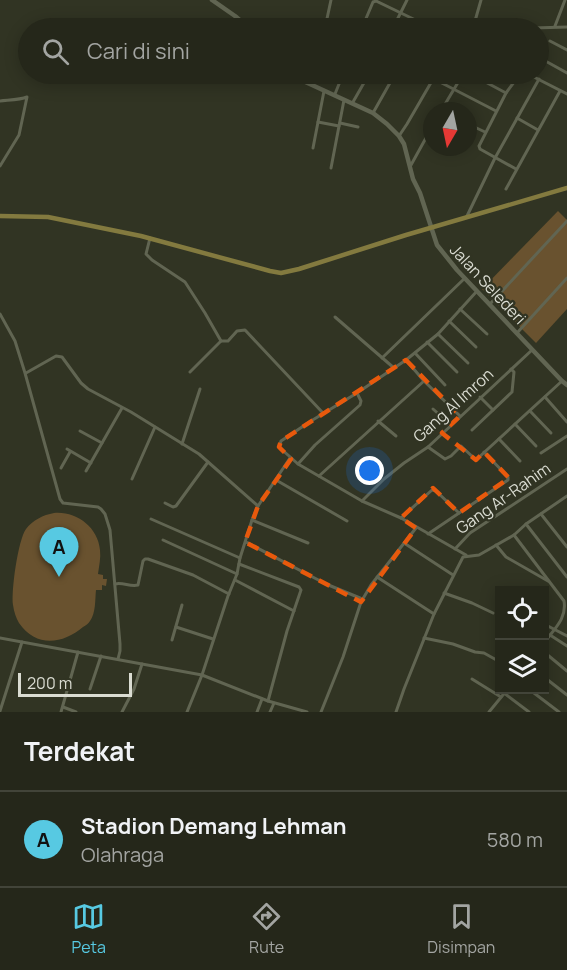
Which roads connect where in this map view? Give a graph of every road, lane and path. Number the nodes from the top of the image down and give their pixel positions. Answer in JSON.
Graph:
{"nodes":[{"id":1,"x":212,"y":0,"type":"edge"},
{"id":2,"x":331,"y":0,"type":"edge"},
{"id":3,"x":407,"y":0,"type":"edge"},
{"id":4,"x":481,"y":0,"type":"edge"},
{"id":5,"x":565,"y":0,"type":"edge"},
{"id":6,"x":401,"y":13,"type":"junction"},
{"id":7,"x":237,"y":18,"type":"edge"},
{"id":8,"x":327,"y":18,"type":"edge"},
{"id":9,"x":366,"y":18,"type":"edge"},
{"id":10,"x":398,"y":18,"type":"edge"},
{"id":11,"x":408,"y":18,"type":"edge"},
{"id":12,"x":476,"y":18,"type":"edge"},
{"id":13,"x":549,"y":27,"type":"edge"},
{"id":14,"x":554,"y":27,"type":"junction"},
{"id":15,"x":566,"y":27,"type":"edge"},
{"id":16,"x":550,"y":41,"type":"dead end"},
{"id":17,"x":567,"y":50,"type":"edge"},
{"id":18,"x":549,"y":63,"type":"edge"},
{"id":19,"x":567,"y":74,"type":"edge"},
{"id":20,"x":313,"y":84,"type":"edge"},
{"id":21,"x":340,"y":84,"type":"edge"},
{"id":22,"x":363,"y":84,"type":"edge"},
{"id":23,"x":389,"y":84,"type":"edge"},
{"id":24,"x":430,"y":84,"type":"edge"},
{"id":25,"x":444,"y":84,"type":"edge"},
{"id":26,"x":457,"y":84,"type":"edge"},
{"id":27,"x":489,"y":84,"type":"edge"},
{"id":28,"x":513,"y":84,"type":"edge"},
{"id":29,"x":536,"y":84,"type":"edge"},
{"id":30,"x":548,"y":84,"type":"edge"},
{"id":31,"x":324,"y":89,"type":"junction"},
{"id":32,"x":454,"y":89,"type":"junction"},
{"id":33,"x":560,"y":91,"type":"junction"},
{"id":34,"x":506,"y":93,"type":"junction"},
{"id":35,"x":567,"y":93,"type":"edge"},
{"id":36,"x":335,"y":94,"type":"junction"},
{"id":37,"x":345,"y":99,"type":"junction"},
{"id":38,"x":0,"y":101,"type":"edge"},
{"id":39,"x":352,"y":102,"type":"junction"},
{"id":40,"x":446,"y":102,"type":"edge"},
{"id":41,"x":496,"y":111,"type":"junction"},
{"id":42,"x":373,"y":113,"type":"junction"},
{"id":43,"x":517,"y":118,"type":"junction"},
{"id":44,"x":318,"y":122,"type":"junction"},
{"id":45,"x":340,"y":124,"type":"junction"},
{"id":46,"x":358,"y":127,"type":"dead end"},
{"id":47,"x":477,"y":128,"type":"edge"},
{"id":48,"x":538,"y":130,"type":"junction"},
{"id":49,"x":485,"y":132,"type":"junction"},
{"id":50,"x":399,"y":136,"type":"junction"},
{"id":51,"x":423,"y":143,"type":"edge"},
{"id":52,"x":313,"y":148,"type":"dead end"},
{"id":53,"x":495,"y":158,"type":"junction"},
{"id":54,"x":410,"y":165,"type":"junction"},
{"id":55,"x":0,"y":166,"type":"edge"},
{"id":56,"x":331,"y":168,"type":"dead end"},
{"id":57,"x":516,"y":169,"type":"junction"},
{"id":58,"x":567,"y":188,"type":"edge"},
{"id":59,"x":506,"y":189,"type":"dead end"},
{"id":60,"x":0,"y":216,"type":"edge"},
{"id":61,"x":467,"y":218,"type":"junction"},
{"id":62,"x":567,"y":221,"type":"edge"},
{"id":63,"x":430,"y":228,"type":"junction"},
{"id":64,"x":150,"y":238,"type":"junction"},
{"id":65,"x":465,"y":278,"type":"junction"},
{"id":66,"x":567,"y":278,"type":"edge"},
{"id":67,"x":477,"y":291,"type":"junction"},
{"id":68,"x":490,"y":304,"type":"junction"},
{"id":69,"x":460,"y":309,"type":"junction"},
{"id":70,"x":0,"y":314,"type":"edge"},
{"id":71,"x":335,"y":317,"type":"dead end"},
{"id":72,"x":449,"y":321,"type":"junction"},
{"id":73,"x":517,"y":333,"type":"junction"},
{"id":74,"x":438,"y":334,"type":"junction"},
{"id":75,"x":487,"y":334,"type":"dead end"},
{"id":76,"x":221,"y":341,"type":"junction"},
{"id":77,"x":427,"y":342,"type":"junction"},
{"id":78,"x":477,"y":347,"type":"dead end"},
{"id":79,"x":532,"y":350,"type":"junction"},
{"id":80,"x":415,"y":353,"type":"junction"},
{"id":81,"x":382,"y":358,"type":"junction"},
{"id":82,"x":406,"y":360,"type":"junction"},
{"id":83,"x":468,"y":363,"type":"dead end"},
{"id":84,"x":394,"y":368,"type":"junction"},
{"id":85,"x":511,"y":369,"type":"junction"},
{"id":86,"x":190,"y":372,"type":"dead end"},
{"id":87,"x":458,"y":372,"type":"dead end"},
{"id":88,"x":25,"y":373,"type":"junction"},
{"id":89,"x":424,"y":381,"type":"junction"},
{"id":90,"x":564,"y":383,"type":"edge"},
{"id":91,"x":445,"y":385,"type":"dead end"},
{"id":92,"x":200,"y":389,"type":"dead end"},
{"id":93,"x":357,"y":393,"type":"junction"},
{"id":94,"x":480,"y":397,"type":"junction"},
{"id":95,"x":545,"y":397,"type":"junction"},
{"id":96,"x":122,"y":408,"type":"junction"},
{"id":97,"x":433,"y":408,"type":"dead end"},
{"id":98,"x":493,"y":410,"type":"junction"},
{"id":99,"x":530,"y":411,"type":"junction"},
{"id":100,"x":323,"y":413,"type":"junction"},
{"id":101,"x":460,"y":416,"type":"junction"},
{"id":102,"x":378,"y":421,"type":"junction"},
{"id":103,"x":567,"y":422,"type":"edge"},
{"id":104,"x":515,"y":424,"type":"junction"},
{"id":105,"x":451,"y":425,"type":"junction"},
{"id":106,"x":155,"y":427,"type":"junction"},
{"id":107,"x":472,"y":430,"type":"dead end"},
{"id":108,"x":80,"y":431,"type":"dead end"},
{"id":109,"x":551,"y":433,"type":"dead end"},
{"id":110,"x":396,"y":436,"type":"dead end"},
{"id":111,"x":567,"y":436,"type":"edge"},
{"id":112,"x":499,"y":439,"type":"junction"},
{"id":113,"x":102,"y":443,"type":"junction"},
{"id":114,"x":183,"y":444,"type":"junction"},
{"id":115,"x":536,"y":446,"type":"dead end"},
{"id":116,"x":428,"y":447,"type":"junction"},
{"id":117,"x":484,"y":452,"type":"junction"},
{"id":118,"x":541,"y":453,"type":"dead end"},
{"id":119,"x":291,"y":458,"type":"junction"},
{"id":120,"x":520,"y":461,"type":"dead end"},
{"id":121,"x":208,"y":462,"type":"junction"},
{"id":122,"x":91,"y":463,"type":"junction"},
{"id":123,"x":298,"y":464,"type":"junction"},
{"id":124,"x":60,"y":468,"type":"dead end"},
{"id":125,"x":567,"y":469,"type":"edge"},
{"id":126,"x":86,"y":471,"type":"dead end"},
{"id":127,"x":319,"y":476,"type":"junction"},
{"id":128,"x":132,"y":479,"type":"dead end"},
{"id":129,"x":276,"y":480,"type":"junction"},
{"id":130,"x":567,"y":496,"type":"edge"},
{"id":131,"x":362,"y":501,"type":"junction"},
{"id":132,"x":165,"y":503,"type":"dead end"},
{"id":133,"x":258,"y":506,"type":"junction"},
{"id":134,"x":459,"y":513,"type":"junction"},
{"id":135,"x":541,"y":514,"type":"junction"},
{"id":136,"x":401,"y":518,"type":"junction"},
{"id":137,"x":151,"y":519,"type":"dead end"},
{"id":138,"x":252,"y":520,"type":"junction"},
{"id":139,"x":347,"y":521,"type":"dead end"},
{"id":140,"x":526,"y":524,"type":"junction"},
{"id":141,"x":416,"y":528,"type":"junction"},
{"id":142,"x":428,"y":534,"type":"junction"},
{"id":143,"x":514,"y":535,"type":"junction"},
{"id":144,"x":163,"y":540,"type":"dead end"},
{"id":145,"x":245,"y":542,"type":"junction"},
{"id":146,"x":308,"y":543,"type":"dead end"},
{"id":147,"x":404,"y":543,"type":"junction"},
{"id":148,"x":496,"y":545,"type":"junction"},
{"id":149,"x":567,"y":547,"type":"edge"},
{"id":150,"x":455,"y":549,"type":"junction"},
{"id":151,"x":466,"y":555,"type":"junction"},
{"id":152,"x":240,"y":558,"type":"junction"},
{"id":153,"x":239,"y":563,"type":"junction"},
{"id":154,"x":237,"y":574,"type":"junction"},
{"id":155,"x":453,"y":575,"type":"junction"},
{"id":156,"x":377,"y":577,"type":"junction"},
{"id":157,"x":567,"y":577,"type":"edge"},
{"id":158,"x":235,"y":580,"type":"junction"},
{"id":159,"x":550,"y":583,"type":"junction"},
{"id":160,"x":115,"y":584,"type":"junction"},
{"id":161,"x":444,"y":593,"type":"junction"},
{"id":162,"x":229,"y":594,"type":"junction"},
{"id":163,"x":361,"y":602,"type":"junction"},
{"id":164,"x":566,"y":602,"type":"edge"},
{"id":165,"x":182,"y":605,"type":"dead end"},
{"id":166,"x":294,"y":611,"type":"junction"},
{"id":167,"x":493,"y":613,"type":"dead end"},
{"id":168,"x":434,"y":614,"type":"junction"},
{"id":169,"x":176,"y":627,"type":"junction"},
{"id":170,"x":549,"y":627,"type":"edge"},
{"id":171,"x":554,"y":630,"type":"junction"},
{"id":172,"x":550,"y":635,"type":"junction"},
{"id":173,"x":567,"y":636,"type":"edge"},
{"id":174,"x":0,"y":638,"type":"edge"},
{"id":175,"x":424,"y":638,"type":"junction"},
{"id":176,"x":213,"y":639,"type":"junction"},
{"id":177,"x":172,"y":640,"type":"dead end"},
{"id":178,"x":546,"y":640,"type":"edge"},
{"id":179,"x":22,"y":642,"type":"junction"},
{"id":180,"x":567,"y":646,"type":"edge"},
{"id":181,"x":78,"y":652,"type":"junction"},
{"id":182,"x":101,"y":656,"type":"junction"},
{"id":183,"x":549,"y":656,"type":"edge"},
{"id":184,"x":118,"y":659,"type":"junction"},
{"id":185,"x":495,"y":659,"type":"edge"},
{"id":186,"x":142,"y":664,"type":"junction"},
{"id":187,"x":567,"y":670,"type":"edge"},
{"id":188,"x":202,"y":675,"type":"junction"},
{"id":189,"x":472,"y":679,"type":"dead end"},
{"id":190,"x":549,"y":681,"type":"edge"},
{"id":191,"x":90,"y":689,"type":"dead end"},
{"id":192,"x":503,"y":694,"type":"edge"},
{"id":193,"x":508,"y":694,"type":"edge"},
{"id":194,"x":535,"y":694,"type":"edge"},
{"id":195,"x":567,"y":694,"type":"edge"},
{"id":196,"x":501,"y":697,"type":"junction"},
{"id":197,"x":262,"y":699,"type":"junction"},
{"id":198,"x":268,"y":701,"type":"junction"},
{"id":199,"x":274,"y":703,"type":"junction"},
{"id":200,"x":63,"y":707,"type":"junction"},
{"id":201,"x":0,"y":711,"type":"edge"},
{"id":202,"x":61,"y":712,"type":"edge"},
{"id":203,"x":76,"y":712,"type":"edge"},
{"id":204,"x":122,"y":712,"type":"edge"},
{"id":205,"x":188,"y":712,"type":"edge"},
{"id":206,"x":257,"y":712,"type":"edge"},
{"id":207,"x":270,"y":712,"type":"edge"},
{"id":208,"x":307,"y":712,"type":"edge"},
{"id":209,"x":321,"y":712,"type":"edge"},
{"id":210,"x":396,"y":712,"type":"edge"},
{"id":211,"x":490,"y":712,"type":"edge"},
{"id":212,"x":529,"y":712,"type":"edge"},
{"id":213,"x":559,"y":712,"type":"edge"}],
"edges":[{"from":1,"to":7,"type":"street"},
{"from":2,"to":8,"type":"street"},
{"from":3,"to":6,"type":"street"},
{"from":4,"to":12,"type":"street"},
{"from":5,"to":14,"type":"street"},
{"from":6,"to":9,"type":"street"},
{"from":6,"to":10,"type":"street"},
{"from":6,"to":11,"type":"street"},
{"from":13,"to":14,"type":"street"},
{"from":14,"to":15,"type":"street"},
{"from":16,"to":17,"type":"street"},
{"from":18,"to":19,"type":"street"},
{"from":20,"to":31,"type":"street","name":"Jalan Selederi"},
{"from":21,"to":36,"type":"street"},
{"from":22,"to":39,"type":"street"},
{"from":23,"to":42,"type":"street"},
{"from":24,"to":50,"type":"street"},
{"from":25,"to":32,"type":"street"},
{"from":26,"to":32,"type":"street"},
{"from":27,"to":34,"type":"street"},
{"from":28,"to":34,"type":"street"},
{"from":29,"to":43,"type":"street"},
{"from":30,"to":33,"type":"street"},
{"from":31,"to":36,"type":"street","name":"Jalan Selederi"},
{"from":31,"to":44,"type":"street"},
{"from":32,"to":40,"type":"street"},
{"from":32,"to":41,"type":"street"},
{"from":33,"to":35,"type":"street"},
{"from":33,"to":48,"type":"street"},
{"from":34,"to":41,"type":"street"},
{"from":36,"to":37,"type":"street","name":"Jalan Selederi"},
{"from":37,"to":39,"type":"street","name":"Jalan Selederi"},
{"from":37,"to":45,"type":"street"},
{"from":38,"to":55,"type":"street"},
{"from":39,"to":42,"type":"street","name":"Jalan Selederi"},
{"from":41,"to":49,"type":"street"},
{"from":42,"to":50,"type":"street","name":"Jalan Selederi"},
{"from":43,"to":48,"type":"street"},
{"from":43,"to":53,"type":"street"},
{"from":44,"to":45,"type":"street"},
{"from":44,"to":52,"type":"street"},
{"from":45,"to":46,"type":"street"},
{"from":45,"to":56,"type":"street"},
{"from":47,"to":49,"type":"street"},
{"from":48,"to":57,"type":"street"},
{"from":49,"to":53,"type":"street"},
{"from":50,"to":54,"type":"street","name":"Jalan Selederi"},
{"from":51,"to":54,"type":"street"},
{"from":53,"to":57,"type":"street"},
{"from":53,"to":61,"type":"street"},
{"from":54,"to":63,"type":"street","name":"Jalan Selederi"},
{"from":57,"to":59,"type":"street"},
{"from":58,"to":61,"type":"main road"},
{"from":60,"to":64,"type":"main road"},
{"from":61,"to":63,"type":"main road"},
{"from":62,"to":68,"type":"street"},
{"from":63,"to":64,"type":"main road"},
{"from":63,"to":65,"type":"street","name":"Jalan Selederi"},
{"from":64,"to":76,"type":"street"},
{"from":65,"to":67,"type":"street","name":"Jalan Selederi"},
{"from":65,"to":81,"type":"street"},
{"from":66,"to":73,"type":"street"},
{"from":67,"to":68,"type":"street","name":"Jalan Selederi"},
{"from":67,"to":69,"type":"street"},
{"from":68,"to":73,"type":"street","name":"Jalan Selederi"},
{"from":69,"to":72,"type":"street"},
{"from":69,"to":75,"type":"street"},
{"from":70,"to":88,"type":"street"},
{"from":71,"to":81,"type":"street"},
{"from":72,"to":74,"type":"street"},
{"from":72,"to":78,"type":"street"},
{"from":73,"to":79,"type":"street","name":"Jalan Selederi"},
{"from":74,"to":77,"type":"street"},
{"from":74,"to":83,"type":"street"},
{"from":76,"to":86,"type":"street"},
{"from":76,"to":100,"type":"street"},
{"from":77,"to":80,"type":"street"},
{"from":77,"to":87,"type":"street"},
{"from":79,"to":85,"type":"street","name":"Gang Al Imron"},
{"from":79,"to":90,"type":"street","name":"Jalan Selederi"},
{"from":80,"to":82,"type":"street"},
{"from":80,"to":91,"type":"street"},
{"from":81,"to":84,"type":"street"},
{"from":82,"to":84,"type":"street"},
{"from":82,"to":89,"type":"street"},
{"from":84,"to":93,"type":"street"},
{"from":85,"to":94,"type":"street","name":"Gang Al Imron"},
{"from":85,"to":98,"type":"street"},
{"from":88,"to":96,"type":"street"},
{"from":88,"to":160,"type":"street"},
{"from":89,"to":101,"type":"street"},
{"from":89,"to":102,"type":"street"},
{"from":90,"to":95,"type":"street"},
{"from":92,"to":114,"type":"street"},
{"from":93,"to":100,"type":"street"},
{"from":93,"to":123,"type":"street"},
{"from":94,"to":98,"type":"street"},
{"from":94,"to":101,"type":"street","name":"Gang Al Imron"},
{"from":95,"to":99,"type":"street"},
{"from":95,"to":103,"type":"street"},
{"from":96,"to":106,"type":"street"},
{"from":96,"to":113,"type":"street"},
{"from":97,"to":105,"type":"street"},
{"from":98,"to":107,"type":"street"},
{"from":99,"to":104,"type":"street"},
{"from":99,"to":109,"type":"street"},
{"from":100,"to":119,"type":"street"},
{"from":101,"to":105,"type":"street","name":"Gang Al Imron"},
{"from":102,"to":110,"type":"street"},
{"from":102,"to":127,"type":"street"},
{"from":104,"to":112,"type":"street"},
{"from":104,"to":115,"type":"street"},
{"from":105,"to":116,"type":"street","name":"Gang Al Imron"},
{"from":106,"to":114,"type":"street"},
{"from":106,"to":128,"type":"street"},
{"from":108,"to":113,"type":"street"},
{"from":111,"to":118,"type":"street"},
{"from":112,"to":117,"type":"street"},
{"from":112,"to":120,"type":"street"},
{"from":113,"to":122,"type":"street"},
{"from":114,"to":121,"type":"street"},
{"from":116,"to":117,"type":"street"},
{"from":116,"to":131,"type":"street","name":"Gang Al Imron"},
{"from":117,"to":134,"type":"street"},
{"from":119,"to":123,"type":"street"},
{"from":119,"to":129,"type":"street"},
{"from":121,"to":132,"type":"street"},
{"from":121,"to":133,"type":"street"},
{"from":122,"to":124,"type":"street"},
{"from":122,"to":126,"type":"street"},
{"from":123,"to":127,"type":"street"},
{"from":125,"to":150,"type":"street","name":"Gang Ar-Rahim"},
{"from":127,"to":131,"type":"street"},
{"from":129,"to":133,"type":"street"},
{"from":129,"to":139,"type":"street"},
{"from":130,"to":135,"type":"street"},
{"from":131,"to":136,"type":"street"},
{"from":133,"to":138,"type":"street"},
{"from":134,"to":136,"type":"street"},
{"from":134,"to":142,"type":"street"},
{"from":135,"to":140,"type":"street"},
{"from":135,"to":149,"type":"street"},
{"from":136,"to":141,"type":"street"},
{"from":137,"to":152,"type":"street"},
{"from":138,"to":145,"type":"street"},
{"from":138,"to":146,"type":"street"},
{"from":140,"to":143,"type":"street"},
{"from":140,"to":157,"type":"street"},
{"from":141,"to":142,"type":"street"},
{"from":141,"to":147,"type":"street"},
{"from":142,"to":150,"type":"street"},
{"from":143,"to":148,"type":"street"},
{"from":143,"to":159,"type":"street"},
{"from":144,"to":154,"type":"street"},
{"from":145,"to":152,"type":"street"},
{"from":145,"to":163,"type":"street"},
{"from":147,"to":155,"type":"street"},
{"from":147,"to":156,"type":"street"},
{"from":148,"to":151,"type":"street"},
{"from":148,"to":159,"type":"street"},
{"from":150,"to":151,"type":"street"},
{"from":151,"to":155,"type":"street"},
{"from":152,"to":153,"type":"street"},
{"from":153,"to":154,"type":"street"},
{"from":153,"to":166,"type":"street"},
{"from":154,"to":158,"type":"street"},
{"from":155,"to":161,"type":"street"},
{"from":156,"to":163,"type":"street"},
{"from":156,"to":168,"type":"street"},
{"from":158,"to":162,"type":"street"},
{"from":158,"to":166,"type":"street"},
{"from":159,"to":164,"type":"street"},
{"from":160,"to":162,"type":"street"},
{"from":160,"to":184,"type":"street"},
{"from":161,"to":167,"type":"street"},
{"from":161,"to":168,"type":"street"},
{"from":162,"to":176,"type":"street"},
{"from":163,"to":209,"type":"street"},
{"from":164,"to":171,"type":"street"},
{"from":165,"to":169,"type":"street"},
{"from":166,"to":198,"type":"street"},
{"from":168,"to":175,"type":"street"},
{"from":169,"to":176,"type":"street"},
{"from":169,"to":177,"type":"street"},
{"from":170,"to":171,"type":"street"},
{"from":171,"to":172,"type":"street"},
{"from":171,"to":173,"type":"street"},
{"from":172,"to":178,"type":"street"},
{"from":172,"to":180,"type":"street"},
{"from":174,"to":179,"type":"street"},
{"from":175,"to":185,"type":"street"},
{"from":175,"to":210,"type":"street"},
{"from":176,"to":188,"type":"street"},
{"from":179,"to":181,"type":"street"},
{"from":179,"to":201,"type":"street"},
{"from":181,"to":182,"type":"street"},
{"from":181,"to":200,"type":"street"},
{"from":182,"to":184,"type":"street"},
{"from":182,"to":191,"type":"street"},
{"from":183,"to":187,"type":"street"},
{"from":184,"to":186,"type":"street"},
{"from":186,"to":188,"type":"street"},
{"from":186,"to":204,"type":"street"},
{"from":188,"to":197,"type":"street"},
{"from":188,"to":205,"type":"street"},
{"from":189,"to":196,"type":"street"},
{"from":190,"to":195,"type":"street"},
{"from":192,"to":196,"type":"street"},
{"from":193,"to":212,"type":"street"},
{"from":194,"to":213,"type":"street"},
{"from":196,"to":211,"type":"street"},
{"from":197,"to":198,"type":"street"},
{"from":197,"to":206,"type":"street"},
{"from":198,"to":199,"type":"street"},
{"from":199,"to":207,"type":"street"},
{"from":199,"to":208,"type":"street"},
{"from":200,"to":202,"type":"street"},
{"from":200,"to":203,"type":"street"}]}
